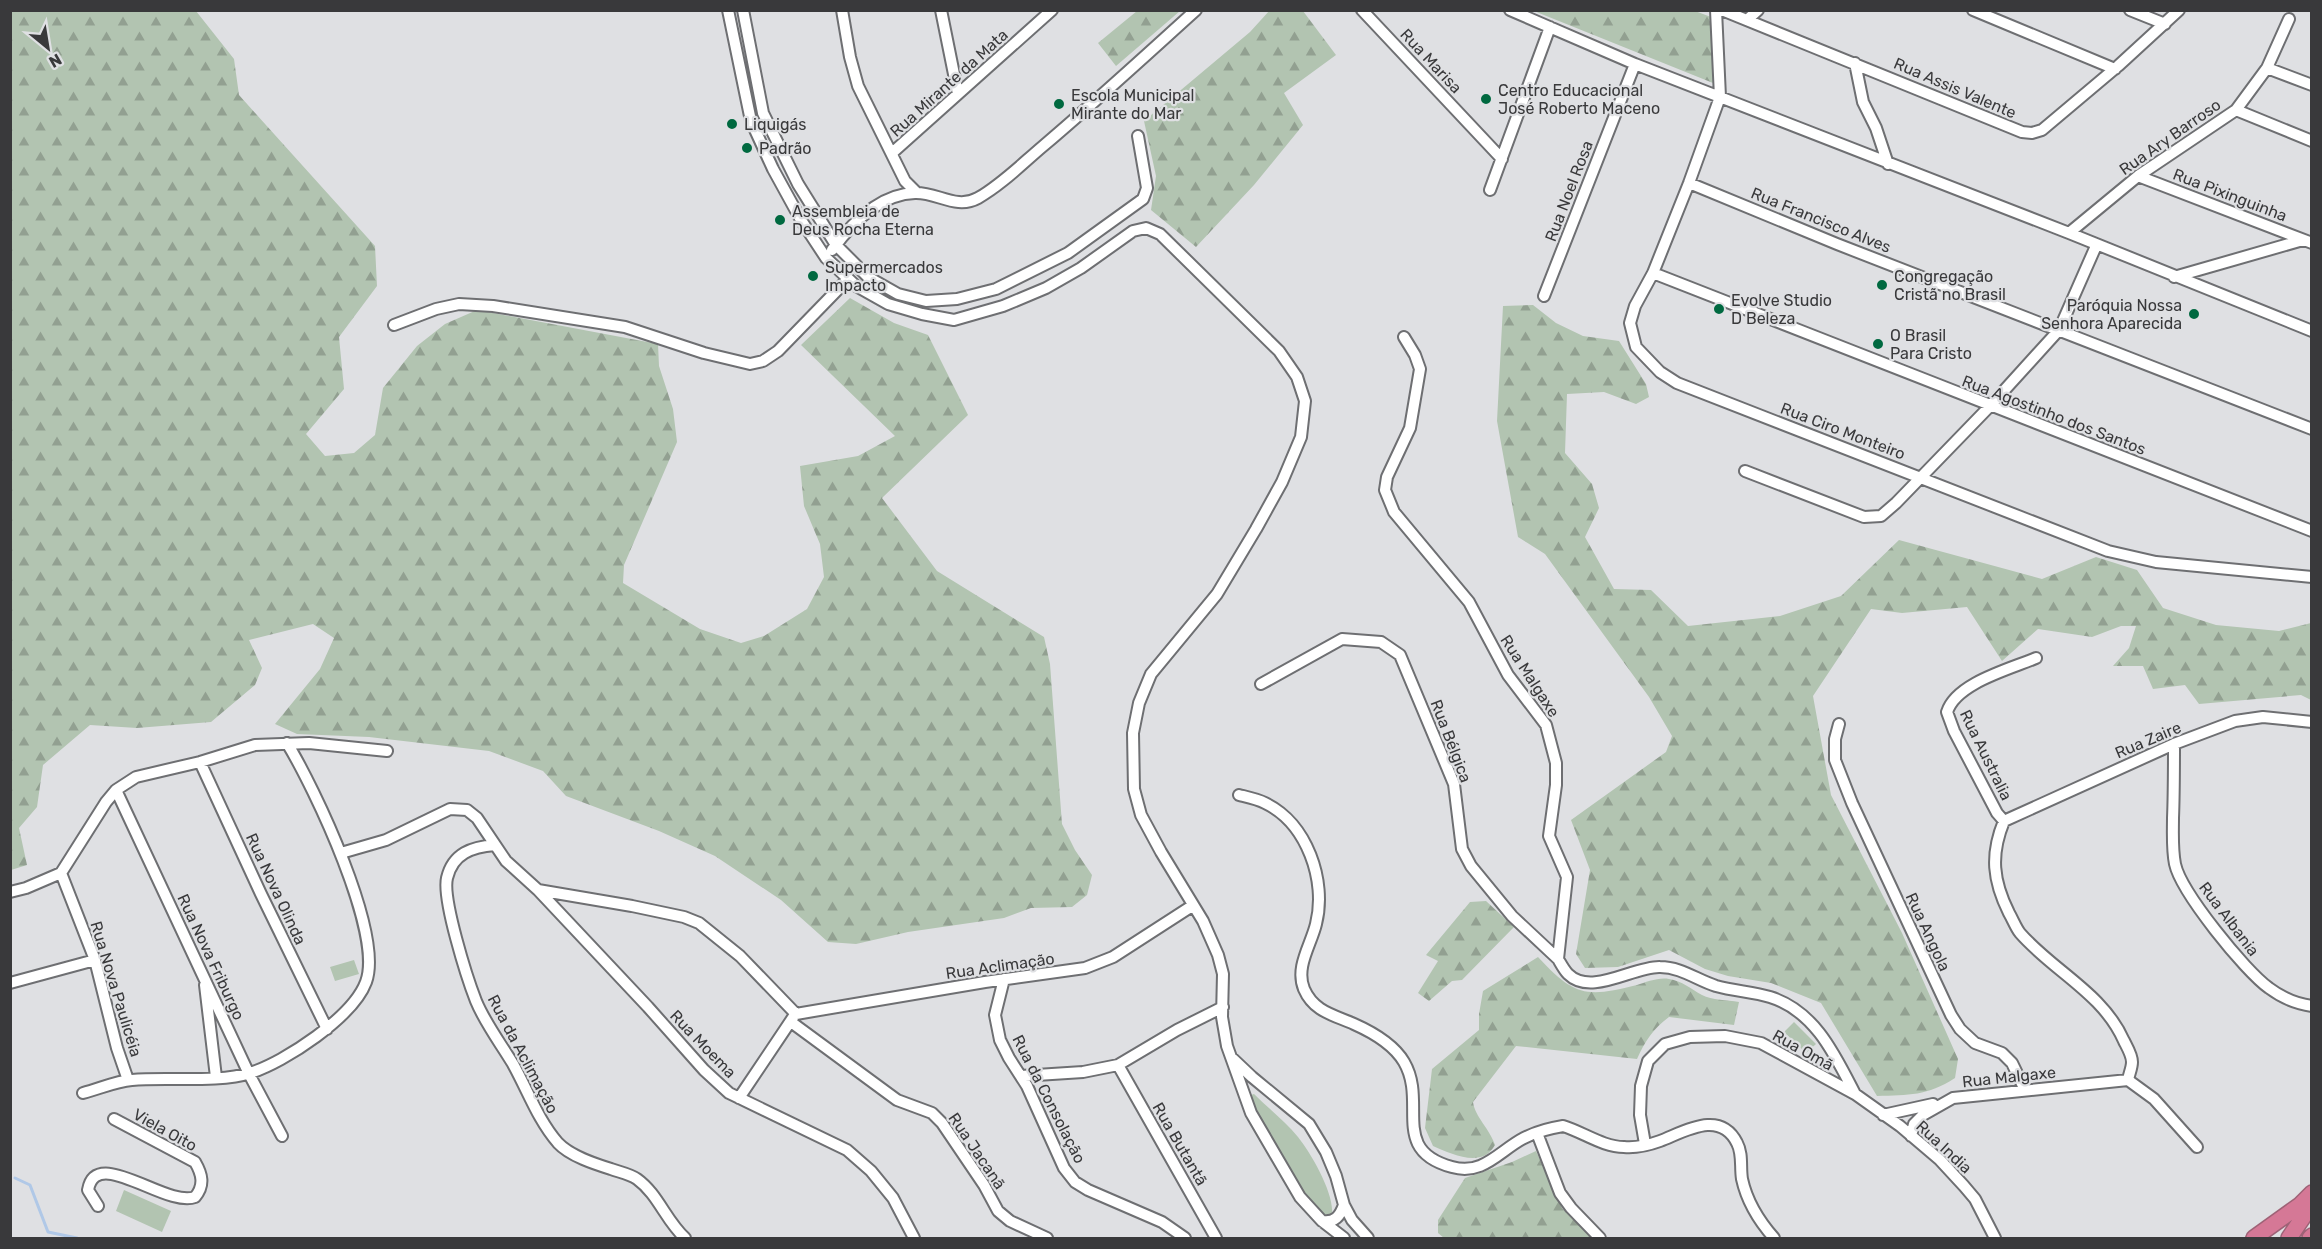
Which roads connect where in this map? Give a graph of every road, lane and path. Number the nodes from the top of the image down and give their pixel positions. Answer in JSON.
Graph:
{"nodes":[{"id":1,"x":728,"y":10,"type":"edge"},
{"id":2,"x":743,"y":10,"type":"edge"},
{"id":3,"x":842,"y":10,"type":"edge"},
{"id":4,"x":941,"y":10,"type":"edge"},
{"id":5,"x":1052,"y":10,"type":"edge"},
{"id":6,"x":1196,"y":10,"type":"edge"},
{"id":7,"x":1362,"y":10,"type":"edge"},
{"id":8,"x":1509,"y":10,"type":"edge"},
{"id":9,"x":1716,"y":10,"type":"edge"},
{"id":10,"x":1722,"y":10,"type":"edge"},
{"id":11,"x":1758,"y":10,"type":"edge"},
{"id":12,"x":1973,"y":10,"type":"edge"},
{"id":13,"x":2130,"y":10,"type":"edge"},
{"id":14,"x":2179,"y":10,"type":"edge"},
{"id":15,"x":2289,"y":19,"type":"dead end"},
{"id":16,"x":1747,"y":20,"type":"junction"},
{"id":17,"x":2165,"y":24,"type":"junction"},
{"id":18,"x":1550,"y":27,"type":"junction"},
{"id":19,"x":1855,"y":63,"type":"junction"},
{"id":20,"x":1635,"y":64,"type":"junction"},
{"id":21,"x":2267,"y":68,"type":"junction"},
{"id":22,"x":2115,"y":69,"type":"junction"},
{"id":23,"x":2312,"y":85,"type":"edge"},
{"id":24,"x":958,"y":94,"type":"junction"},
{"id":25,"x":1720,"y":97,"type":"junction"},
{"id":26,"x":2236,"y":110,"type":"junction"},
{"id":27,"x":1138,"y":136,"type":"dead end"},
{"id":28,"x":2312,"y":141,"type":"edge"},
{"id":29,"x":892,"y":153,"type":"junction"},
{"id":30,"x":1502,"y":159,"type":"junction"},
{"id":31,"x":1888,"y":164,"type":"junction"},
{"id":32,"x":2138,"y":176,"type":"junction"},
{"id":33,"x":1689,"y":183,"type":"junction"},
{"id":34,"x":1490,"y":190,"type":"dead end"},
{"id":35,"x":916,"y":192,"type":"junction"},
{"id":36,"x":2069,"y":234,"type":"junction"},
{"id":37,"x":2308,"y":242,"type":"edge"},
{"id":38,"x":836,"y":245,"type":"junction"},
{"id":39,"x":2096,"y":246,"type":"junction"},
{"id":40,"x":826,"y":258,"type":"junction"},
{"id":41,"x":1653,"y":273,"type":"junction"},
{"id":42,"x":2174,"y":277,"type":"junction"},
{"id":43,"x":849,"y":279,"type":"junction"},
{"id":44,"x":996,"y":289,"type":"junction"},
{"id":45,"x":1544,"y":296,"type":"dead end"},
{"id":46,"x":1003,"y":306,"type":"junction"},
{"id":47,"x":394,"y":325,"type":"dead end"},
{"id":48,"x":2059,"y":330,"type":"junction"},
{"id":49,"x":2312,"y":331,"type":"edge"},
{"id":50,"x":1404,"y":337,"type":"dead end"},
{"id":51,"x":1990,"y":406,"type":"junction"},
{"id":52,"x":2312,"y":429,"type":"edge"},
{"id":53,"x":1745,"y":471,"type":"dead end"},
{"id":54,"x":1922,"y":477,"type":"junction"},
{"id":55,"x":2312,"y":531,"type":"edge"},
{"id":56,"x":2312,"y":577,"type":"edge"},
{"id":57,"x":2036,"y":658,"type":"dead end"},
{"id":58,"x":1261,"y":684,"type":"dead end"},
{"id":59,"x":2312,"y":723,"type":"edge"},
{"id":60,"x":1839,"y":724,"type":"dead end"},
{"id":61,"x":287,"y":743,"type":"junction"},
{"id":62,"x":2174,"y":744,"type":"junction"},
{"id":63,"x":387,"y":751,"type":"dead end"},
{"id":64,"x":200,"y":762,"type":"junction"},
{"id":65,"x":116,"y":790,"type":"junction"},
{"id":66,"x":1239,"y":795,"type":"dead end"},
{"id":67,"x":2004,"y":821,"type":"junction"},
{"id":68,"x":495,"y":845,"type":"junction"},
{"id":69,"x":341,"y":853,"type":"junction"},
{"id":70,"x":61,"y":873,"type":"junction"},
{"id":71,"x":538,"y":890,"type":"junction"},
{"id":72,"x":10,"y":892,"type":"edge"},
{"id":73,"x":1192,"y":906,"type":"junction"},
{"id":74,"x":1558,"y":959,"type":"junction"},
{"id":75,"x":95,"y":960,"type":"junction"},
{"id":76,"x":203,"y":976,"type":"junction"},
{"id":77,"x":1004,"y":979,"type":"junction"},
{"id":78,"x":10,"y":983,"type":"edge"},
{"id":79,"x":2312,"y":1006,"type":"edge"},
{"id":80,"x":1223,"y":1007,"type":"junction"},
{"id":81,"x":793,"y":1018,"type":"junction"},
{"id":82,"x":327,"y":1029,"type":"junction"},
{"id":83,"x":1230,"y":1056,"type":"junction"},
{"id":84,"x":1118,"y":1065,"type":"junction"},
{"id":85,"x":249,"y":1074,"type":"junction"},
{"id":86,"x":1021,"y":1076,"type":"junction"},
{"id":87,"x":216,"y":1077,"type":"junction"},
{"id":88,"x":128,"y":1080,"type":"junction"},
{"id":89,"x":2128,"y":1080,"type":"junction"},
{"id":90,"x":2025,"y":1090,"type":"junction"},
{"id":91,"x":83,"y":1093,"type":"dead end"},
{"id":92,"x":1855,"y":1094,"type":"junction"},
{"id":93,"x":739,"y":1098,"type":"junction"},
{"id":94,"x":1953,"y":1098,"type":"junction"},
{"id":95,"x":1883,"y":1115,"type":"junction"},
{"id":96,"x":114,"y":1119,"type":"dead end"},
{"id":97,"x":1537,"y":1133,"type":"junction"},
{"id":98,"x":282,"y":1136,"type":"dead end"},
{"id":99,"x":1911,"y":1136,"type":"junction"},
{"id":100,"x":1646,"y":1144,"type":"junction"},
{"id":101,"x":2197,"y":1147,"type":"dead end"},
{"id":102,"x":2312,"y":1194,"type":"edge"},
{"id":103,"x":2312,"y":1204,"type":"edge"},
{"id":104,"x":1344,"y":1205,"type":"junction"},
{"id":105,"x":98,"y":1206,"type":"dead end"},
{"id":106,"x":1322,"y":1221,"type":"junction"},
{"id":107,"x":685,"y":1239,"type":"edge"},
{"id":108,"x":915,"y":1239,"type":"edge"},
{"id":109,"x":1047,"y":1239,"type":"edge"},
{"id":110,"x":1185,"y":1239,"type":"edge"},
{"id":111,"x":1216,"y":1239,"type":"edge"},
{"id":112,"x":1344,"y":1239,"type":"edge"},
{"id":113,"x":1368,"y":1239,"type":"edge"},
{"id":114,"x":1600,"y":1239,"type":"edge"},
{"id":115,"x":1774,"y":1239,"type":"edge"},
{"id":116,"x":1995,"y":1239,"type":"edge"},
{"id":117,"x":2254,"y":1239,"type":"edge"},
{"id":118,"x":2289,"y":1239,"type":"edge"}],
"edges":[{"from":1,"to":40,"type":"street"},
{"from":2,"to":38,"type":"street"},
{"from":3,"to":29,"type":"street"},
{"from":4,"to":24,"type":"street"},
{"from":5,"to":24,"type":"street","name":"Rua Mirante da Mata"},
{"from":6,"to":35,"type":"street"},
{"from":7,"to":30,"type":"street","name":"Rua Marisa"},
{"from":8,"to":18,"type":"street"},
{"from":9,"to":25,"type":"street"},
{"from":10,"to":16,"type":"street","name":"Rua Assis Valente"},
{"from":11,"to":16,"type":"street"},
{"from":12,"to":22,"type":"street"},
{"from":13,"to":17,"type":"street"},
{"from":14,"to":17,"type":"street","name":"Rua Assis Valente"},
{"from":15,"to":21,"type":"street","name":"Rua Ary Barroso"},
{"from":16,"to":19,"type":"street","name":"Rua Assis Valente"},
{"from":17,"to":22,"type":"street","name":"Rua Assis Valente"},
{"from":18,"to":20,"type":"street"},
{"from":18,"to":30,"type":"street"},
{"from":19,"to":22,"type":"street","name":"Rua Assis Valente"},
{"from":19,"to":31,"type":"street"},
{"from":20,"to":25,"type":"street"},
{"from":20,"to":45,"type":"street","name":"Rua Noel Rosa"},
{"from":21,"to":23,"type":"street"},
{"from":21,"to":26,"type":"street","name":"Rua Ary Barroso"},
{"from":24,"to":29,"type":"street","name":"Rua Mirante da Mata"},
{"from":25,"to":31,"type":"street"},
{"from":25,"to":33,"type":"street","name":"Rua Ciro Monteiro"},
{"from":26,"to":28,"type":"street"},
{"from":26,"to":32,"type":"street","name":"Rua Ary Barroso"},
{"from":27,"to":44,"type":"street"},
{"from":29,"to":35,"type":"street"},
{"from":30,"to":34,"type":"street"},
{"from":31,"to":36,"type":"street"},
{"from":32,"to":36,"type":"street","name":"Rua Ary Barroso"},
{"from":32,"to":37,"type":"street","name":"Rua Pixinguinha"},
{"from":33,"to":41,"type":"street","name":"Rua Ciro Monteiro"},
{"from":33,"to":48,"type":"street","name":"Rua Francisco Alves"},
{"from":35,"to":38,"type":"street"},
{"from":36,"to":39,"type":"street"},
{"from":37,"to":42,"type":"street"},
{"from":38,"to":40,"type":"street"},
{"from":38,"to":44,"type":"street"},
{"from":39,"to":42,"type":"street"},
{"from":39,"to":48,"type":"street"},
{"from":40,"to":43,"type":"street"},
{"from":41,"to":51,"type":"street","name":"Rua Agostinho dos Santos"},
{"from":41,"to":54,"type":"street","name":"Rua Ciro Monteiro"},
{"from":42,"to":49,"type":"street"},
{"from":43,"to":46,"type":"street"},
{"from":43,"to":47,"type":"street"},
{"from":44,"to":46,"type":"street"},
{"from":46,"to":73,"type":"street"},
{"from":48,"to":51,"type":"street"},
{"from":48,"to":52,"type":"street","name":"Rua Francisco Alves"},
{"from":50,"to":74,"type":"street","name":"Rua Malgaxe"},
{"from":51,"to":54,"type":"street"},
{"from":51,"to":55,"type":"street","name":"Rua Agostinho dos Santos"},
{"from":53,"to":54,"type":"street"},
{"from":54,"to":56,"type":"street","name":"Rua Ciro Monteiro"},
{"from":57,"to":67,"type":"street","name":"Rua Australia"},
{"from":58,"to":74,"type":"street","name":"Rua Bélgica"},
{"from":59,"to":62,"type":"street","name":"Rua Zaire"},
{"from":60,"to":90,"type":"street","name":"Rua Angola"},
{"from":61,"to":63,"type":"street"},
{"from":61,"to":64,"type":"street"},
{"from":61,"to":69,"type":"street"},
{"from":62,"to":67,"type":"street","name":"Rua Zaire"},
{"from":62,"to":79,"type":"street","name":"Rua Albania"},
{"from":64,"to":65,"type":"street"},
{"from":64,"to":82,"type":"street","name":"Rua Nova Olinda"},
{"from":65,"to":70,"type":"street"},
{"from":65,"to":76,"type":"street","name":"Rua Nova Friburgo"},
{"from":66,"to":97,"type":"street"},
{"from":67,"to":89,"type":"street","name":"Rua Australia"},
{"from":68,"to":69,"type":"street","name":"Rua Moema"},
{"from":68,"to":71,"type":"street","name":"Rua Moema"},
{"from":68,"to":107,"type":"street","name":"Rua da Aclimação"},
{"from":69,"to":82,"type":"street"},
{"from":70,"to":72,"type":"street"},
{"from":70,"to":75,"type":"street","name":"Rua Nova Paulicéia"},
{"from":71,"to":81,"type":"street"},
{"from":71,"to":93,"type":"street","name":"Rua Moema"},
{"from":73,"to":77,"type":"street","name":"Rua Aclimação"},
{"from":73,"to":80,"type":"street"},
{"from":74,"to":92,"type":"street"},
{"from":75,"to":78,"type":"street"},
{"from":75,"to":88,"type":"street","name":"Rua Nova Paulicéia"},
{"from":76,"to":85,"type":"street","name":"Rua Nova Friburgo"},
{"from":76,"to":87,"type":"street"},
{"from":77,"to":81,"type":"street","name":"Rua Aclimação"},
{"from":77,"to":86,"type":"street","name":"Rua da Consolação"},
{"from":80,"to":83,"type":"street"},
{"from":80,"to":84,"type":"street"},
{"from":81,"to":93,"type":"street"},
{"from":81,"to":109,"type":"street","name":"Rua Jacanã"},
{"from":82,"to":85,"type":"street"},
{"from":83,"to":104,"type":"street"},
{"from":83,"to":106,"type":"street"},
{"from":84,"to":86,"type":"street"},
{"from":84,"to":111,"type":"street","name":"Rua Butantã"},
{"from":85,"to":87,"type":"street"},
{"from":85,"to":98,"type":"street","name":"Rua Nova Friburgo"},
{"from":86,"to":110,"type":"street","name":"Rua da Consolação"},
{"from":87,"to":88,"type":"street"},
{"from":88,"to":91,"type":"street"},
{"from":89,"to":90,"type":"street","name":"Rua Malgaxe"},
{"from":89,"to":101,"type":"street"},
{"from":90,"to":94,"type":"street","name":"Rua Malgaxe"},
{"from":92,"to":95,"type":"street","name":"Rua India"},
{"from":92,"to":100,"type":"street","name":"Rua Omã"},
{"from":93,"to":108,"type":"street","name":"Rua Moema"},
{"from":94,"to":95,"type":"street"},
{"from":94,"to":99,"type":"street","name":"Rua Malgaxe"},
{"from":95,"to":99,"type":"street","name":"Rua India"},
{"from":96,"to":105,"type":"street","name":"Viela Oito"},
{"from":97,"to":100,"type":"street"},
{"from":97,"to":114,"type":"street"},
{"from":99,"to":116,"type":"street","name":"Rua India"},
{"from":100,"to":115,"type":"street"},
{"from":102,"to":117,"type":"highway"},
{"from":103,"to":118,"type":"highway"},
{"from":104,"to":106,"type":"street"},
{"from":104,"to":113,"type":"street"},
{"from":106,"to":112,"type":"street"}]}
